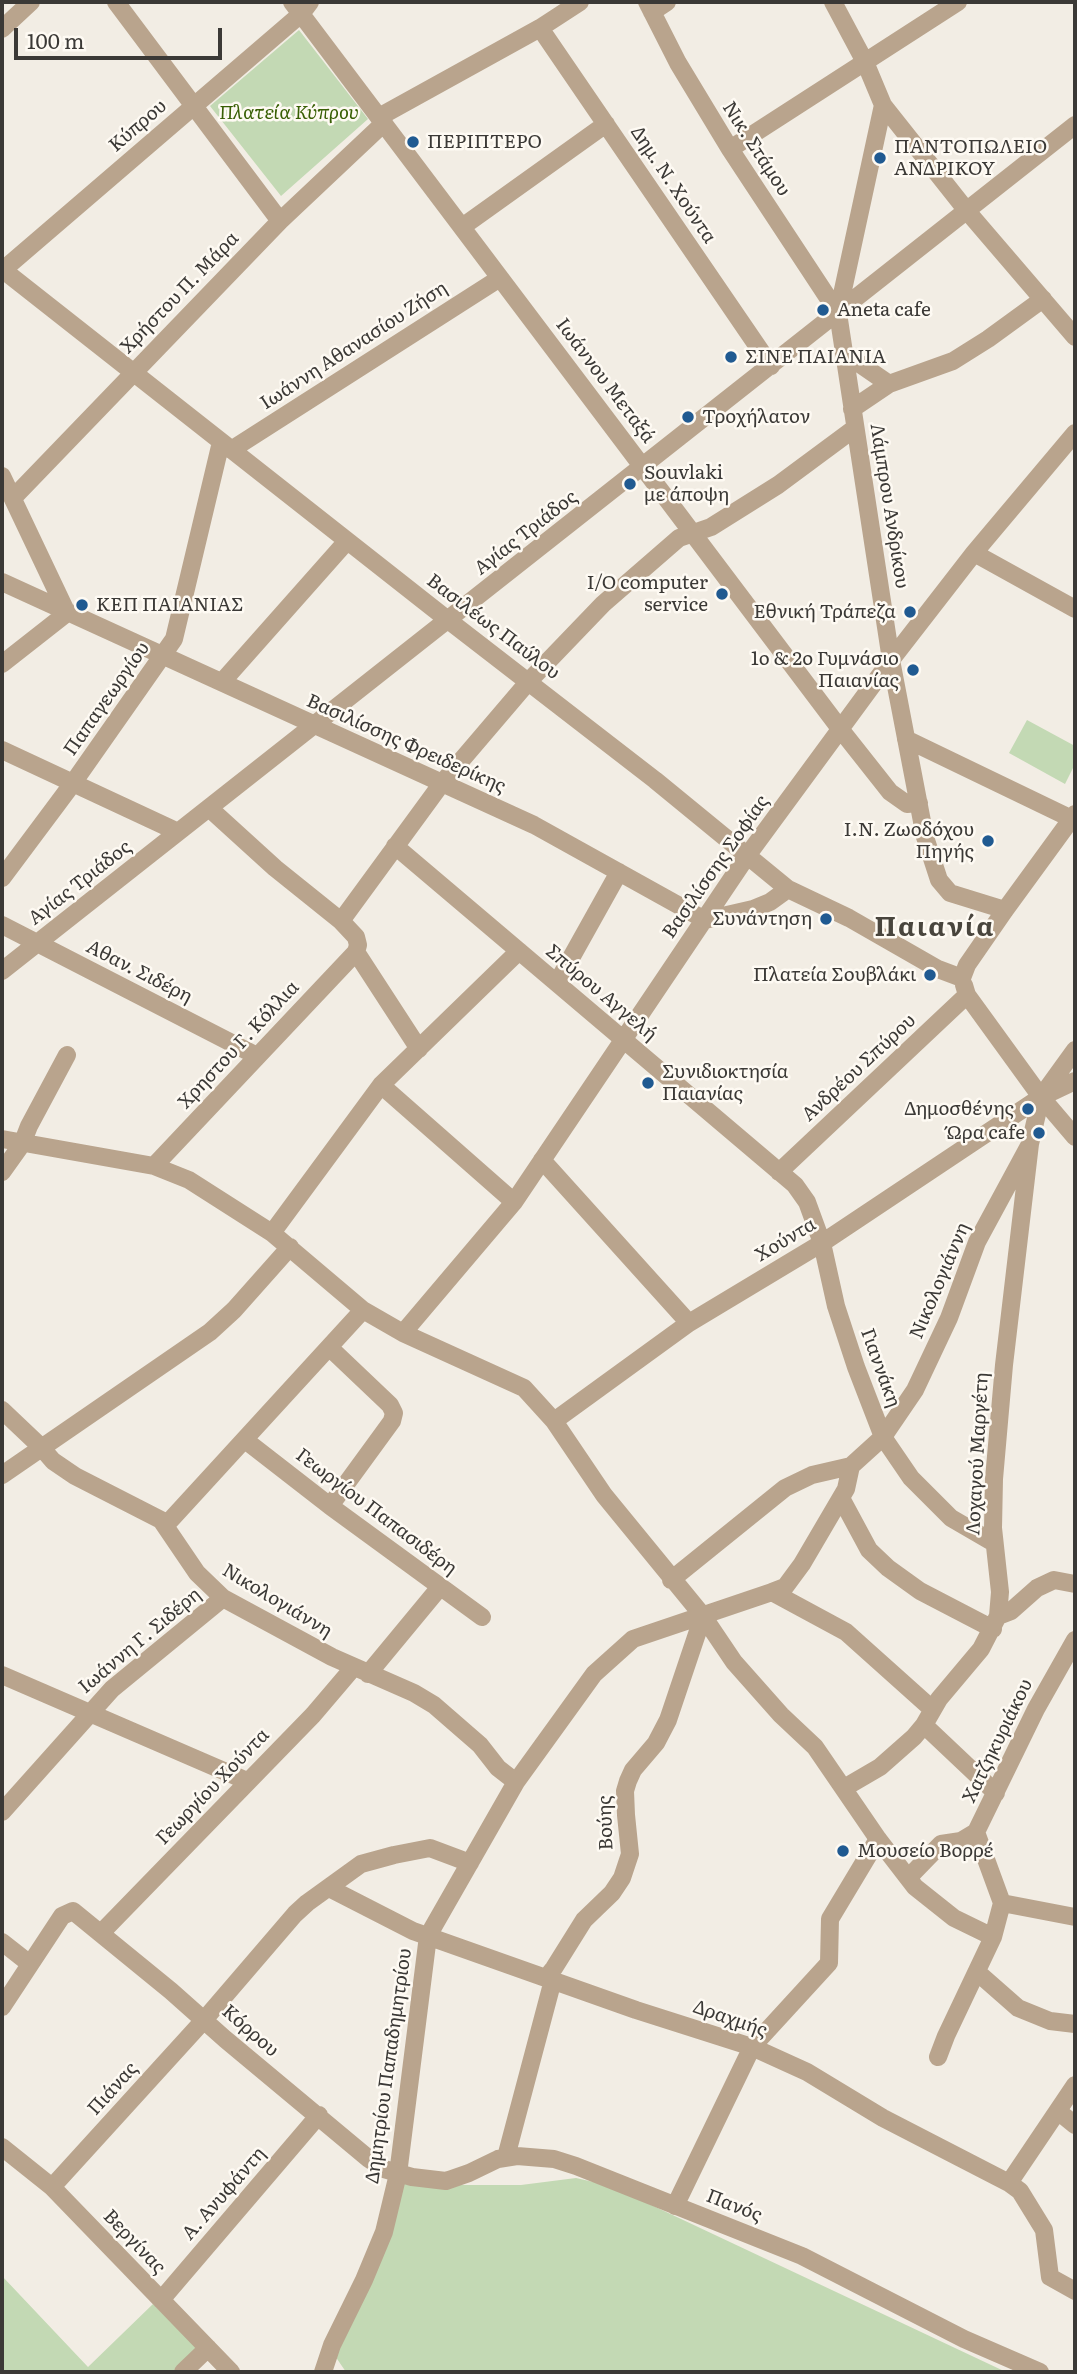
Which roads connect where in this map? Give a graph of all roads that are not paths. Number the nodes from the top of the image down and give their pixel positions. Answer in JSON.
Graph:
{"nodes":[{"id":1,"x":31,"y":2,"type":"edge"},
{"id":2,"x":116,"y":2,"type":"edge"},
{"id":3,"x":580,"y":2,"type":"edge"},
{"id":4,"x":833,"y":2,"type":"edge"},
{"id":5,"x":958,"y":2,"type":"edge"},
{"id":6,"x":655,"y":5,"type":"edge"},
{"id":7,"x":301,"y":6,"type":"edge"},
{"id":8,"x":540,"y":27,"type":"junction"},
{"id":9,"x":2,"y":29,"type":"edge"},
{"id":10,"x":865,"y":62,"type":"junction"},
{"id":11,"x":195,"y":105,"type":"junction"},
{"id":12,"x":883,"y":105,"type":"junction"},
{"id":13,"x":382,"y":120,"type":"junction"},
{"id":14,"x":606,"y":124,"type":"junction"},
{"id":15,"x":1075,"y":125,"type":"edge"},
{"id":16,"x":730,"y":149,"type":"junction"},
{"id":17,"x":967,"y":211,"type":"junction"},
{"id":18,"x":280,"y":221,"type":"junction"},
{"id":19,"x":462,"y":226,"type":"junction"},
{"id":20,"x":2,"y":270,"type":"edge"},
{"id":21,"x":500,"y":278,"type":"junction"},
{"id":22,"x":1043,"y":299,"type":"junction"},
{"id":23,"x":838,"y":313,"type":"junction"},
{"id":24,"x":1075,"y":337,"type":"edge"},
{"id":25,"x":844,"y":352,"type":"junction"},
{"id":26,"x":771,"y":366,"type":"junction"},
{"id":27,"x":133,"y":372,"type":"junction"},
{"id":28,"x":889,"y":384,"type":"junction"},
{"id":29,"x":852,"y":409,"type":"junction"},
{"id":30,"x":855,"y":428,"type":"junction"},
{"id":31,"x":1075,"y":433,"type":"edge"},
{"id":32,"x":226,"y":446,"type":"junction"},
{"id":33,"x":643,"y":467,"type":"junction"},
{"id":34,"x":2,"y":476,"type":"edge"},
{"id":35,"x":13,"y":498,"type":"junction"},
{"id":36,"x":693,"y":533,"type":"junction"},
{"id":37,"x":347,"y":541,"type":"junction"},
{"id":38,"x":974,"y":553,"type":"junction"},
{"id":39,"x":2,"y":582,"type":"edge"},
{"id":40,"x":1075,"y":609,"type":"edge"},
{"id":41,"x":67,"y":613,"type":"junction"},
{"id":42,"x":448,"y":620,"type":"junction"},
{"id":43,"x":164,"y":656,"type":"junction"},
{"id":44,"x":891,"y":660,"type":"junction"},
{"id":45,"x":2,"y":664,"type":"edge"},
{"id":46,"x":529,"y":681,"type":"junction"},
{"id":47,"x":222,"y":682,"type":"junction"},
{"id":48,"x":314,"y":726,"type":"junction"},
{"id":49,"x":841,"y":730,"type":"junction"},
{"id":50,"x":906,"y":739,"type":"junction"},
{"id":51,"x":2,"y":750,"type":"edge"},
{"id":52,"x":73,"y":783,"type":"junction"},
{"id":53,"x":442,"y":783,"type":"junction"},
{"id":54,"x":919,"y":803,"type":"junction"},
{"id":55,"x":209,"y":808,"type":"junction"},
{"id":56,"x":1074,"y":816,"type":"edge"},
{"id":57,"x":178,"y":832,"type":"junction"},
{"id":58,"x":395,"y":846,"type":"junction"},
{"id":59,"x":747,"y":856,"type":"junction"},
{"id":60,"x":619,"y":872,"type":"junction"},
{"id":61,"x":2,"y":878,"type":"edge"},
{"id":62,"x":788,"y":889,"type":"junction"},
{"id":63,"x":1005,"y":910,"type":"junction"},
{"id":64,"x":705,"y":920,"type":"junction"},
{"id":65,"x":341,"y":921,"type":"junction"},
{"id":66,"x":2,"y":925,"type":"edge"},
{"id":67,"x":37,"y":944,"type":"junction"},
{"id":68,"x":519,"y":951,"type":"junction"},
{"id":69,"x":355,"y":952,"type":"junction"},
{"id":70,"x":2,"y":971,"type":"edge"},
{"id":71,"x":556,"y":983,"type":"junction"},
{"id":72,"x":965,"y":986,"type":"junction"},
{"id":73,"x":624,"y":1040,"type":"junction"},
{"id":74,"x":419,"y":1049,"type":"junction"},
{"id":75,"x":1075,"y":1051,"type":"edge"},
{"id":76,"x":67,"y":1055,"type":"dead end"},
{"id":77,"x":257,"y":1056,"type":"junction"},
{"id":78,"x":1075,"y":1081,"type":"edge"},
{"id":79,"x":381,"y":1085,"type":"junction"},
{"id":80,"x":1041,"y":1097,"type":"junction"},
{"id":81,"x":1075,"y":1137,"type":"edge"},
{"id":82,"x":2,"y":1139,"type":"edge"},
{"id":83,"x":22,"y":1144,"type":"junction"},
{"id":84,"x":1030,"y":1144,"type":"junction"},
{"id":85,"x":542,"y":1160,"type":"junction"},
{"id":86,"x":154,"y":1166,"type":"junction"},
{"id":87,"x":2,"y":1172,"type":"edge"},
{"id":88,"x":779,"y":1172,"type":"junction"},
{"id":89,"x":514,"y":1202,"type":"junction"},
{"id":90,"x":272,"y":1233,"type":"junction"},
{"id":91,"x":821,"y":1243,"type":"junction"},
{"id":92,"x":290,"y":1247,"type":"junction"},
{"id":93,"x":363,"y":1310,"type":"junction"},
{"id":94,"x":689,"y":1323,"type":"junction"},
{"id":95,"x":403,"y":1332,"type":"junction"},
{"id":96,"x":330,"y":1348,"type":"junction"},
{"id":97,"x":2,"y":1410,"type":"edge"},
{"id":98,"x":554,"y":1421,"type":"junction"},
{"id":99,"x":883,"y":1437,"type":"junction"},
{"id":100,"x":245,"y":1440,"type":"junction"},
{"id":101,"x":41,"y":1447,"type":"junction"},
{"id":102,"x":851,"y":1466,"type":"junction"},
{"id":103,"x":2,"y":1475,"type":"edge"},
{"id":104,"x":841,"y":1498,"type":"junction"},
{"id":105,"x":330,"y":1507,"type":"junction"},
{"id":106,"x":166,"y":1525,"type":"junction"},
{"id":107,"x":994,"y":1543,"type":"junction"},
{"id":108,"x":671,"y":1580,"type":"junction"},
{"id":109,"x":1075,"y":1584,"type":"edge"},
{"id":110,"x":440,"y":1587,"type":"junction"},
{"id":111,"x":772,"y":1592,"type":"junction"},
{"id":112,"x":223,"y":1598,"type":"junction"},
{"id":113,"x":703,"y":1616,"type":"junction"},
{"id":114,"x":482,"y":1618,"type":"dead end"},
{"id":115,"x":996,"y":1623,"type":"junction"},
{"id":116,"x":1075,"y":1640,"type":"edge"},
{"id":117,"x":361,"y":1671,"type":"junction"},
{"id":118,"x":2,"y":1675,"type":"edge"},
{"id":119,"x":88,"y":1713,"type":"junction"},
{"id":120,"x":928,"y":1717,"type":"junction"},
{"id":121,"x":247,"y":1781,"type":"junction"},
{"id":122,"x":516,"y":1782,"type":"junction"},
{"id":123,"x":844,"y":1788,"type":"junction"},
{"id":124,"x":996,"y":1793,"type":"junction"},
{"id":125,"x":2,"y":1812,"type":"edge"},
{"id":126,"x":976,"y":1832,"type":"junction"},
{"id":127,"x":878,"y":1839,"type":"junction"},
{"id":128,"x":470,"y":1863,"type":"junction"},
{"id":129,"x":908,"y":1878,"type":"junction"},
{"id":130,"x":329,"y":1888,"type":"junction"},
{"id":131,"x":1002,"y":1903,"type":"junction"},
{"id":132,"x":1075,"y":1917,"type":"edge"},
{"id":133,"x":102,"y":1933,"type":"junction"},
{"id":134,"x":428,"y":1936,"type":"junction"},
{"id":135,"x":993,"y":1937,"type":"junction"},
{"id":136,"x":2,"y":1942,"type":"edge"},
{"id":137,"x":30,"y":1964,"type":"junction"},
{"id":138,"x":977,"y":1972,"type":"junction"},
{"id":139,"x":549,"y":1979,"type":"junction"},
{"id":140,"x":2,"y":2007,"type":"edge"},
{"id":141,"x":204,"y":2020,"type":"junction"},
{"id":142,"x":1075,"y":2024,"type":"edge"},
{"id":143,"x":752,"y":2047,"type":"junction"},
{"id":144,"x":938,"y":2057,"type":"dead end"},
{"id":145,"x":1075,"y":2085,"type":"edge"},
{"id":146,"x":1059,"y":2112,"type":"junction"},
{"id":147,"x":319,"y":2115,"type":"junction"},
{"id":148,"x":1075,"y":2125,"type":"edge"},
{"id":149,"x":2,"y":2147,"type":"edge"},
{"id":150,"x":506,"y":2157,"type":"junction"},
{"id":151,"x":398,"y":2174,"type":"junction"},
{"id":152,"x":1010,"y":2183,"type":"junction"},
{"id":153,"x":52,"y":2187,"type":"junction"},
{"id":154,"x":676,"y":2206,"type":"junction"},
{"id":155,"x":1075,"y":2291,"type":"edge"},
{"id":156,"x":161,"y":2300,"type":"junction"},
{"id":157,"x":208,"y":2348,"type":"junction"},
{"id":158,"x":183,"y":2372,"type":"edge"},
{"id":159,"x":231,"y":2372,"type":"edge"},
{"id":160,"x":323,"y":2372,"type":"edge"},
{"id":161,"x":1040,"y":2372,"type":"edge"}],
"edges":[{"from":1,"to":9,"type":"street"},
{"from":2,"to":11,"type":"street"},
{"from":3,"to":8,"type":"street","name":"Χρήστου Π. Μάρα"},
{"from":4,"to":10,"type":"street"},
{"from":5,"to":10,"type":"street"},
{"from":6,"to":16,"type":"street","name":"Νικ. Στάμου"},
{"from":7,"to":11,"type":"street","name":"Κύπρου"},
{"from":7,"to":13,"type":"street","name":"Ιωάννου Μεταξά"},
{"from":8,"to":13,"type":"street","name":"Χρήστου Π. Μάρα"},
{"from":8,"to":14,"type":"street","name":"Δημ. Ν. Χούντα"},
{"from":10,"to":12,"type":"street"},
{"from":10,"to":16,"type":"street"},
{"from":11,"to":18,"type":"street"},
{"from":11,"to":20,"type":"street","name":"Κύπρου"},
{"from":12,"to":17,"type":"street"},
{"from":12,"to":23,"type":"street","name":"Λάμπρου Ανδρίκου"},
{"from":13,"to":18,"type":"street","name":"Χρήστου Π. Μάρα"},
{"from":13,"to":19,"type":"street","name":"Ιωάννου Μεταξά"},
{"from":14,"to":19,"type":"street"},
{"from":14,"to":26,"type":"street","name":"Δημ. Ν. Χούντα"},
{"from":15,"to":17,"type":"street","name":"Αγίας Τριάδος"},
{"from":16,"to":23,"type":"street","name":"Νικ. Στάμου"},
{"from":17,"to":22,"type":"street"},
{"from":17,"to":23,"type":"street","name":"Αγίας Τριάδος"},
{"from":18,"to":27,"type":"street","name":"Χρήστου Π. Μάρα"},
{"from":19,"to":21,"type":"street","name":"Ιωάννου Μεταξά"},
{"from":20,"to":27,"type":"street","name":"Βασιλέως Παύλου"},
{"from":21,"to":32,"type":"street","name":"Ιωάννη Αθανασίου Ζήση"},
{"from":21,"to":33,"type":"street","name":"Ιωάννου Μεταξά"},
{"from":22,"to":24,"type":"street"},
{"from":22,"to":28,"type":"street"},
{"from":23,"to":25,"type":"street","name":"Λάμπρου Ανδρίκου"},
{"from":23,"to":26,"type":"street","name":"Αγίας Τριάδος"},
{"from":25,"to":28,"type":"street"},
{"from":25,"to":29,"type":"street","name":"Λάμπρου Ανδρίκου"},
{"from":26,"to":33,"type":"street","name":"Αγίας Τριάδος"},
{"from":27,"to":32,"type":"street","name":"Βασιλέως Παύλου"},
{"from":27,"to":35,"type":"street","name":"Χρήστου Π. Μάρα"},
{"from":28,"to":29,"type":"street"},
{"from":29,"to":30,"type":"street","name":"Λάμπρου Ανδρίκου"},
{"from":30,"to":36,"type":"street"},
{"from":30,"to":44,"type":"street","name":"Λάμπρου Ανδρίκου"},
{"from":31,"to":38,"type":"street","name":"Βασιλίσσης Σοφίας"},
{"from":32,"to":37,"type":"street","name":"Βασιλέως Παύλου"},
{"from":32,"to":43,"type":"street","name":"Παπαγεωργίου"},
{"from":33,"to":36,"type":"street","name":"Ιωάννου Μεταξά"},
{"from":33,"to":42,"type":"street","name":"Αγίας Τριάδος"},
{"from":34,"to":35,"type":"street"},
{"from":35,"to":41,"type":"street"},
{"from":36,"to":46,"type":"street"},
{"from":36,"to":49,"type":"street","name":"Ιωάννου Μεταξά"},
{"from":37,"to":42,"type":"street","name":"Βασιλέως Παύλου"},
{"from":37,"to":47,"type":"street"},
{"from":38,"to":40,"type":"street"},
{"from":38,"to":44,"type":"street","name":"Βασιλίσσης Σοφίας"},
{"from":39,"to":41,"type":"street","name":"Βασιλίσσης Φρειδερίκης"},
{"from":41,"to":43,"type":"street","name":"Βασιλίσσης Φρειδερίκης"},
{"from":41,"to":45,"type":"street"},
{"from":42,"to":46,"type":"street","name":"Βασιλέως Παύλου"},
{"from":42,"to":48,"type":"street","name":"Αγίας Τριάδος"},
{"from":43,"to":47,"type":"street","name":"Βασιλίσσης Φρειδερίκης"},
{"from":43,"to":52,"type":"street","name":"Παπαγεωργίου"},
{"from":44,"to":49,"type":"street","name":"Βασιλίσσης Σοφίας"},
{"from":44,"to":50,"type":"street","name":"Λάμπρου Ανδρίκου"},
{"from":46,"to":53,"type":"street"},
{"from":46,"to":59,"type":"street","name":"Βασιλέως Παύλου"},
{"from":47,"to":48,"type":"street","name":"Βασιλίσσης Φρειδερίκης"},
{"from":48,"to":53,"type":"street","name":"Βασιλίσσης Φρειδερίκης"},
{"from":48,"to":55,"type":"street","name":"Αγίας Τριάδος"},
{"from":49,"to":54,"type":"street","name":"Ιωάννου Μεταξά"},
{"from":49,"to":59,"type":"street","name":"Βασιλίσσης Σοφίας"},
{"from":50,"to":54,"type":"street","name":"Λάμπρου Ανδρίκου"},
{"from":50,"to":56,"type":"street"},
{"from":51,"to":52,"type":"street"},
{"from":52,"to":57,"type":"street"},
{"from":52,"to":61,"type":"street","name":"Παπαγεωργίου"},
{"from":53,"to":58,"type":"street"},
{"from":53,"to":60,"type":"street","name":"Βασιλίσσης Φρειδερίκης"},
{"from":54,"to":63,"type":"street","name":"Λάμπρου Ανδρίκου"},
{"from":55,"to":57,"type":"street","name":"Αγίας Τριάδος"},
{"from":55,"to":65,"type":"street"},
{"from":56,"to":63,"type":"street","name":"Ανδρέου Σπύρου"},
{"from":57,"to":67,"type":"street","name":"Αγίας Τριάδος"},
{"from":58,"to":65,"type":"street"},
{"from":58,"to":68,"type":"street","name":"Σπύρου Αγγελή"},
{"from":59,"to":62,"type":"street","name":"Βασιλέως Παύλου"},
{"from":59,"to":64,"type":"street","name":"Βασιλίσσης Σοφίας"},
{"from":60,"to":64,"type":"street","name":"Βασιλίσσης Φρειδερίκης"},
{"from":60,"to":71,"type":"street"},
{"from":62,"to":64,"type":"street"},
{"from":62,"to":72,"type":"street","name":"Βασιλέως Παύλου"},
{"from":63,"to":72,"type":"street","name":"Ανδρέου Σπύρου"},
{"from":64,"to":73,"type":"street","name":"Βασιλίσσης Σοφίας"},
{"from":65,"to":69,"type":"street"},
{"from":66,"to":67,"type":"street","name":"Αθαν. Σιδέρη"},
{"from":67,"to":70,"type":"street","name":"Αγίας Τριάδος"},
{"from":67,"to":77,"type":"street","name":"Αθαν. Σιδέρη"},
{"from":68,"to":71,"type":"street","name":"Σπύρου Αγγελή"},
{"from":68,"to":74,"type":"street"},
{"from":69,"to":74,"type":"street"},
{"from":69,"to":77,"type":"street","name":"Χρηστου Γ. Κόλλια"},
{"from":71,"to":73,"type":"street","name":"Σπύρου Αγγελή"},
{"from":72,"to":80,"type":"street"},
{"from":72,"to":88,"type":"street","name":"Ανδρέου Σπύρου"},
{"from":73,"to":85,"type":"street","name":"Βασιλίσσης Σοφίας"},
{"from":73,"to":88,"type":"street","name":"Σπύρου Αγγελή"},
{"from":74,"to":79,"type":"street"},
{"from":75,"to":80,"type":"street"},
{"from":76,"to":83,"type":"street"},
{"from":77,"to":86,"type":"street","name":"Χρηστου Γ. Κόλλια"},
{"from":78,"to":80,"type":"street"},
{"from":79,"to":89,"type":"street"},
{"from":79,"to":90,"type":"street"},
{"from":80,"to":81,"type":"street"},
{"from":80,"to":84,"type":"street","name":"Νικολογιάννη"},
{"from":80,"to":91,"type":"street","name":"Χούντα"},
{"from":82,"to":83,"type":"street"},
{"from":83,"to":86,"type":"street"},
{"from":83,"to":87,"type":"street"},
{"from":84,"to":99,"type":"street","name":"Νικολογιάννη"},
{"from":84,"to":107,"type":"street","name":"Λοχαγού Μαργέτη"},
{"from":85,"to":89,"type":"street","name":"Βασιλίσσης Σοφίας"},
{"from":85,"to":94,"type":"street"},
{"from":86,"to":90,"type":"street"},
{"from":88,"to":91,"type":"street","name":"Γιαννάκη"},
{"from":89,"to":95,"type":"street","name":"Βασιλίσσης Σοφίας"},
{"from":90,"to":92,"type":"street"},
{"from":91,"to":94,"type":"street","name":"Χούντα"},
{"from":91,"to":99,"type":"street","name":"Γιαννάκη"},
{"from":92,"to":93,"type":"street"},
{"from":92,"to":101,"type":"street"},
{"from":93,"to":95,"type":"street"},
{"from":93,"to":96,"type":"street"},
{"from":94,"to":98,"type":"street","name":"Χούντα"},
{"from":95,"to":98,"type":"street"},
{"from":96,"to":100,"type":"street"},
{"from":96,"to":105,"type":"street"},
{"from":97,"to":101,"type":"street","name":"Νικολογιάννη"},
{"from":98,"to":108,"type":"street"},
{"from":99,"to":102,"type":"street","name":"Νικολογιάννη"},
{"from":99,"to":107,"type":"street","name":"Γιαννάκη"},
{"from":100,"to":105,"type":"street","name":"Γεωργίου Παπασιδέρη"},
{"from":100,"to":106,"type":"street"},
{"from":101,"to":103,"type":"street"},
{"from":101,"to":106,"type":"street","name":"Νικολογιάννη"},
{"from":102,"to":104,"type":"street"},
{"from":102,"to":108,"type":"street","name":"Νικολογιάννη"},
{"from":104,"to":111,"type":"street"},
{"from":104,"to":115,"type":"street"},
{"from":105,"to":110,"type":"street","name":"Γεωργίου Παπασιδέρη"},
{"from":106,"to":112,"type":"street","name":"Νικολογιάννη"},
{"from":107,"to":115,"type":"street","name":"Λοχαγού Μαργέτη"},
{"from":108,"to":113,"type":"street"},
{"from":109,"to":115,"type":"street"},
{"from":110,"to":114,"type":"street","name":"Γεωργίου Παπασιδέρη"},
{"from":110,"to":117,"type":"street","name":"Γεωργίου Χούντα"},
{"from":111,"to":113,"type":"street"},
{"from":111,"to":120,"type":"street"},
{"from":112,"to":117,"type":"street","name":"Νικολογιάννη"},
{"from":112,"to":119,"type":"street","name":"Ιωάννη Γ. Σιδέρη"},
{"from":113,"to":122,"type":"street","name":"Δημητρίου Παπαδημητρίου"},
{"from":113,"to":123,"type":"street"},
{"from":113,"to":139,"type":"street","name":"Βούης"},
{"from":115,"to":120,"type":"street"},
{"from":116,"to":124,"type":"street","name":"Χατζηκυριάκου"},
{"from":117,"to":121,"type":"street","name":"Γεωργίου Χούντα"},
{"from":117,"to":122,"type":"street","name":"Νικολογιάννη"},
{"from":118,"to":119,"type":"street"},
{"from":119,"to":121,"type":"street"},
{"from":119,"to":125,"type":"street","name":"Ιωάννη Γ. Σιδέρη"},
{"from":120,"to":123,"type":"street"},
{"from":120,"to":124,"type":"street"},
{"from":121,"to":133,"type":"street","name":"Γεωργίου Χούντα"},
{"from":122,"to":128,"type":"street","name":"Δημητρίου Παπαδημητρίου"},
{"from":123,"to":127,"type":"street"},
{"from":124,"to":126,"type":"street","name":"Χατζηκυριάκου"},
{"from":126,"to":129,"type":"street"},
{"from":126,"to":131,"type":"street","name":"Χατζηκυριάκου"},
{"from":127,"to":129,"type":"street"},
{"from":127,"to":143,"type":"street"},
{"from":128,"to":130,"type":"street","name":"Πιάνας"},
{"from":128,"to":134,"type":"street","name":"Δημητρίου Παπαδημητρίου"},
{"from":129,"to":135,"type":"street"},
{"from":130,"to":134,"type":"street","name":"Δραχμής"},
{"from":130,"to":141,"type":"street","name":"Πιάνας"},
{"from":131,"to":132,"type":"street"},
{"from":131,"to":135,"type":"street"},
{"from":133,"to":137,"type":"street","name":"Κόρρου"},
{"from":133,"to":141,"type":"street","name":"Κόρρου"},
{"from":134,"to":139,"type":"street","name":"Δραχμής"},
{"from":134,"to":151,"type":"street","name":"Δημητρίου Παπαδημητρίου"},
{"from":135,"to":138,"type":"street"},
{"from":136,"to":137,"type":"street"},
{"from":137,"to":140,"type":"street"},
{"from":138,"to":142,"type":"street"},
{"from":138,"to":144,"type":"street"},
{"from":139,"to":143,"type":"street","name":"Δραχμής"},
{"from":139,"to":150,"type":"street","name":"Βούης"},
{"from":141,"to":147,"type":"street","name":"Κόρρου"},
{"from":141,"to":153,"type":"street","name":"Πιάνας"},
{"from":143,"to":152,"type":"street","name":"Δραχμής"},
{"from":143,"to":154,"type":"street"},
{"from":145,"to":146,"type":"street"},
{"from":146,"to":148,"type":"street"},
{"from":146,"to":152,"type":"street"},
{"from":147,"to":151,"type":"street","name":"Κόρρου"},
{"from":147,"to":156,"type":"street","name":"Α. Ανυφάντη"},
{"from":149,"to":153,"type":"street","name":"Βεργίνας"},
{"from":150,"to":151,"type":"street","name":"Πανός"},
{"from":150,"to":154,"type":"street","name":"Πανός"},
{"from":151,"to":160,"type":"street","name":"Δημητρίου Παπαδημητρίου"},
{"from":152,"to":155,"type":"street","name":"Δραχμής"},
{"from":153,"to":156,"type":"street","name":"Βεργίνας"},
{"from":154,"to":161,"type":"street","name":"Πανός"},
{"from":156,"to":157,"type":"street","name":"Βεργίνας"},
{"from":157,"to":158,"type":"street"},
{"from":157,"to":159,"type":"street","name":"Βεργίνας"}]}
